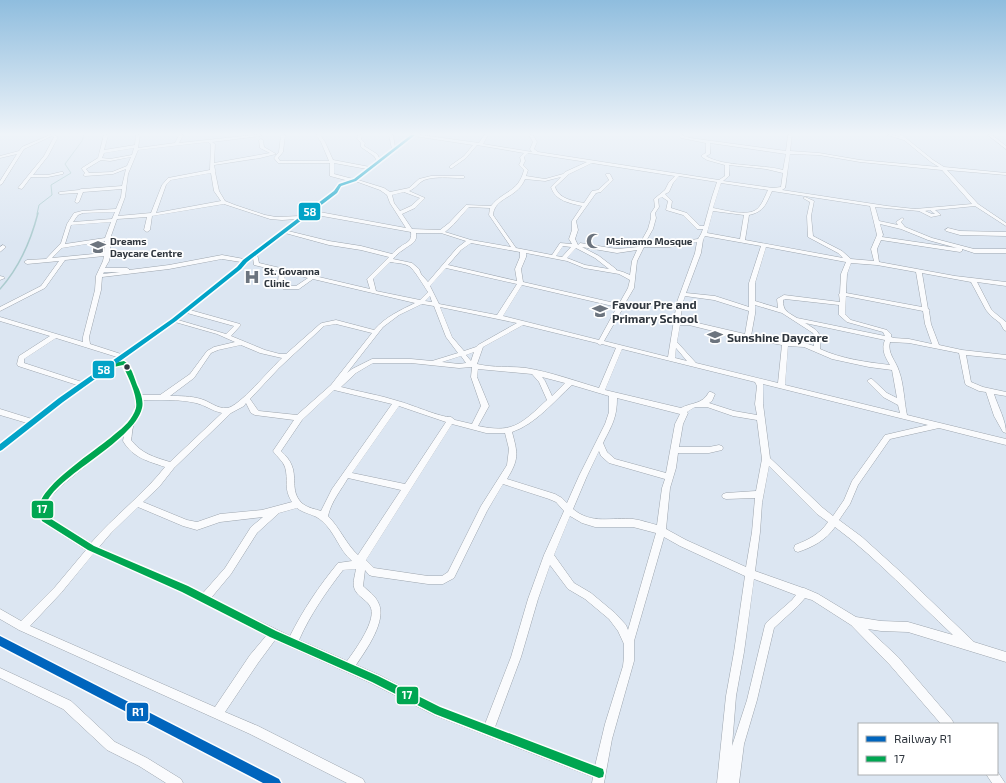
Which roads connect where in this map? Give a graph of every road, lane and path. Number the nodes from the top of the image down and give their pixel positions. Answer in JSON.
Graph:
{"nodes":[{"id":1,"x":214,"y":171,"type":"edge"},
{"id":2,"x":785,"y":171,"type":"edge"},
{"id":3,"x":8,"y":172,"type":"edge"},
{"id":4,"x":32,"y":172,"type":"edge"},
{"id":5,"x":86,"y":172,"type":"edge"},
{"id":6,"x":116,"y":172,"type":"edge"},
{"id":7,"x":127,"y":172,"type":"edge"},
{"id":8,"x":211,"y":172,"type":"edge"},
{"id":9,"x":332,"y":172,"type":"edge"},
{"id":10,"x":365,"y":172,"type":"edge"},
{"id":11,"x":525,"y":172,"type":"edge"},
{"id":12,"x":570,"y":172,"type":"edge"},
{"id":13,"x":650,"y":172,"type":"edge"},
{"id":14,"x":727,"y":172,"type":"edge"},
{"id":15,"x":947,"y":172,"type":"edge"},
{"id":16,"x":981,"y":172,"type":"edge"},
{"id":17,"x":61,"y":174,"type":"dead end"},
{"id":18,"x":564,"y":174,"type":"junction"},
{"id":19,"x":1006,"y":174,"type":"edge"},
{"id":20,"x":608,"y":175,"type":"dead end"},
{"id":21,"x":29,"y":176,"type":"junction"},
{"id":22,"x":677,"y":176,"type":"junction"},
{"id":23,"x":462,"y":177,"type":"dead end"},
{"id":24,"x":524,"y":177,"type":"junction"},
{"id":25,"x":353,"y":180,"type":"junction"},
{"id":26,"x":719,"y":182,"type":"junction"},
{"id":27,"x":0,"y":184,"type":"edge"},
{"id":28,"x":124,"y":187,"type":"junction"},
{"id":29,"x":20,"y":188,"type":"dead end"},
{"id":30,"x":783,"y":188,"type":"junction"},
{"id":31,"x":81,"y":190,"type":"junction"},
{"id":32,"x":401,"y":190,"type":"junction"},
{"id":33,"x":770,"y":190,"type":"junction"},
{"id":34,"x":60,"y":192,"type":"dead end"},
{"id":35,"x":790,"y":193,"type":"junction"},
{"id":36,"x":389,"y":194,"type":"junction"},
{"id":37,"x":662,"y":194,"type":"junction"},
{"id":38,"x":77,"y":202,"type":"dead end"},
{"id":39,"x":225,"y":202,"type":"junction"},
{"id":40,"x":872,"y":204,"type":"junction"},
{"id":41,"x":586,"y":205,"type":"junction"},
{"id":42,"x":976,"y":206,"type":"junction"},
{"id":43,"x":492,"y":207,"type":"junction"},
{"id":44,"x":930,"y":208,"type":"junction"},
{"id":45,"x":668,"y":209,"type":"junction"},
{"id":46,"x":711,"y":209,"type":"junction"},
{"id":47,"x":118,"y":210,"type":"junction"},
{"id":48,"x":655,"y":210,"type":"junction"},
{"id":49,"x":920,"y":210,"type":"junction"},
{"id":50,"x":310,"y":212,"type":"junction"},
{"id":51,"x":399,"y":213,"type":"junction"},
{"id":52,"x":747,"y":214,"type":"junction"},
{"id":53,"x":152,"y":215,"type":"junction"},
{"id":54,"x":304,"y":217,"type":"junction"},
{"id":55,"x":114,"y":219,"type":"junction"},
{"id":56,"x":902,"y":220,"type":"dead end"},
{"id":57,"x":876,"y":222,"type":"junction"},
{"id":58,"x":69,"y":224,"type":"junction"},
{"id":59,"x":1006,"y":225,"type":"edge"},
{"id":60,"x":706,"y":226,"type":"junction"},
{"id":61,"x":904,"y":229,"type":"junction"},
{"id":62,"x":147,"y":230,"type":"dead end"},
{"id":63,"x":948,"y":230,"type":"dead end"},
{"id":64,"x":285,"y":232,"type":"junction"},
{"id":65,"x":441,"y":232,"type":"junction"},
{"id":66,"x":412,"y":233,"type":"junction"},
{"id":67,"x":704,"y":234,"type":"junction"},
{"id":68,"x":1006,"y":234,"type":"edge"},
{"id":69,"x":879,"y":238,"type":"junction"},
{"id":70,"x":108,"y":239,"type":"junction"},
{"id":71,"x":700,"y":240,"type":"junction"},
{"id":72,"x":742,"y":240,"type":"junction"},
{"id":73,"x":470,"y":241,"type":"junction"},
{"id":74,"x":575,"y":245,"type":"junction"},
{"id":75,"x":764,"y":245,"type":"junction"},
{"id":76,"x":62,"y":246,"type":"junction"},
{"id":77,"x":641,"y":246,"type":"junction"},
{"id":78,"x":514,"y":248,"type":"junction"},
{"id":79,"x":523,"y":250,"type":"junction"},
{"id":80,"x":974,"y":251,"type":"junction"},
{"id":81,"x":1006,"y":251,"type":"edge"},
{"id":82,"x":107,"y":254,"type":"junction"},
{"id":83,"x":255,"y":255,"type":"junction"},
{"id":84,"x":553,"y":257,"type":"junction"},
{"id":85,"x":391,"y":258,"type":"junction"},
{"id":86,"x":561,"y":259,"type":"junction"},
{"id":87,"x":48,"y":260,"type":"junction"},
{"id":88,"x":63,"y":260,"type":"junction"},
{"id":89,"x":245,"y":261,"type":"junction"},
{"id":90,"x":849,"y":261,"type":"junction"},
{"id":91,"x":27,"y":262,"type":"dead end"},
{"id":92,"x":877,"y":263,"type":"junction"},
{"id":93,"x":258,"y":265,"type":"junction"},
{"id":94,"x":444,"y":266,"type":"junction"},
{"id":95,"x":239,"y":268,"type":"junction"},
{"id":96,"x":103,"y":270,"type":"junction"},
{"id":97,"x":140,"y":270,"type":"junction"},
{"id":98,"x":282,"y":270,"type":"junction"},
{"id":99,"x":919,"y":271,"type":"junction"},
{"id":100,"x":618,"y":272,"type":"junction"},
{"id":101,"x":99,"y":276,"type":"junction"},
{"id":102,"x":312,"y":277,"type":"junction"},
{"id":103,"x":633,"y":279,"type":"junction"},
{"id":104,"x":973,"y":280,"type":"junction"},
{"id":105,"x":371,"y":283,"type":"junction"},
{"id":106,"x":520,"y":284,"type":"junction"},
{"id":107,"x":1006,"y":284,"type":"edge"},
{"id":108,"x":354,"y":287,"type":"junction"},
{"id":109,"x":429,"y":289,"type":"junction"},
{"id":110,"x":374,"y":292,"type":"junction"},
{"id":111,"x":683,"y":294,"type":"junction"},
{"id":112,"x":842,"y":294,"type":"junction"},
{"id":113,"x":421,"y":302,"type":"junction"},
{"id":114,"x":753,"y":302,"type":"junction"},
{"id":115,"x":436,"y":304,"type":"junction"},
{"id":116,"x":842,"y":304,"type":"junction"},
{"id":117,"x":622,"y":306,"type":"junction"},
{"id":118,"x":0,"y":309,"type":"edge"},
{"id":119,"x":752,"y":310,"type":"junction"},
{"id":120,"x":927,"y":310,"type":"junction"},
{"id":121,"x":186,"y":311,"type":"junction"},
{"id":122,"x":784,"y":312,"type":"junction"},
{"id":123,"x":499,"y":317,"type":"junction"},
{"id":124,"x":795,"y":319,"type":"junction"},
{"id":125,"x":0,"y":320,"type":"edge"},
{"id":126,"x":174,"y":320,"type":"junction"},
{"id":127,"x":522,"y":323,"type":"junction"},
{"id":128,"x":677,"y":323,"type":"junction"},
{"id":129,"x":1005,"y":324,"type":"edge"},
{"id":130,"x":374,"y":332,"type":"junction"},
{"id":131,"x":55,"y":336,"type":"junction"},
{"id":132,"x":227,"y":337,"type":"junction"},
{"id":133,"x":748,"y":337,"type":"junction"},
{"id":134,"x":890,"y":338,"type":"junction"},
{"id":135,"x":242,"y":343,"type":"junction"},
{"id":136,"x":600,"y":343,"type":"junction"},
{"id":137,"x":675,"y":343,"type":"junction"},
{"id":138,"x":88,"y":344,"type":"junction"},
{"id":139,"x":785,"y":344,"type":"junction"},
{"id":140,"x":936,"y":347,"type":"junction"},
{"id":141,"x":619,"y":348,"type":"junction"},
{"id":142,"x":478,"y":349,"type":"junction"},
{"id":143,"x":817,"y":350,"type":"junction"},
{"id":144,"x":962,"y":352,"type":"junction"},
{"id":145,"x":463,"y":353,"type":"junction"},
{"id":146,"x":286,"y":356,"type":"junction"},
{"id":147,"x":122,"y":357,"type":"junction"},
{"id":148,"x":1006,"y":357,"type":"edge"},
{"id":149,"x":671,"y":360,"type":"junction"},
{"id":150,"x":435,"y":362,"type":"junction"},
{"id":151,"x":473,"y":365,"type":"junction"},
{"id":152,"x":694,"y":365,"type":"junction"},
{"id":153,"x":109,"y":366,"type":"junction"},
{"id":154,"x":894,"y":368,"type":"junction"},
{"id":155,"x":535,"y":373,"type":"junction"},
{"id":156,"x":757,"y":380,"type":"junction"},
{"id":157,"x":870,"y":381,"type":"dead end"},
{"id":158,"x":570,"y":383,"type":"junction"},
{"id":159,"x":84,"y":385,"type":"junction"},
{"id":160,"x":781,"y":386,"type":"junction"},
{"id":161,"x":334,"y":388,"type":"junction"},
{"id":162,"x":601,"y":391,"type":"junction"},
{"id":163,"x":990,"y":391,"type":"junction"},
{"id":164,"x":710,"y":394,"type":"dead end"},
{"id":165,"x":1006,"y":394,"type":"edge"},
{"id":166,"x":613,"y":395,"type":"junction"},
{"id":167,"x":138,"y":397,"type":"junction"},
{"id":168,"x":163,"y":397,"type":"junction"},
{"id":169,"x":247,"y":399,"type":"junction"},
{"id":170,"x":550,"y":400,"type":"junction"},
{"id":171,"x":397,"y":403,"type":"junction"},
{"id":172,"x":704,"y":403,"type":"junction"},
{"id":173,"x":900,"y":403,"type":"junction"},
{"id":174,"x":228,"y":411,"type":"junction"},
{"id":175,"x":682,"y":411,"type":"junction"},
{"id":176,"x":0,"y":412,"type":"edge"},
{"id":177,"x":904,"y":416,"type":"junction"},
{"id":178,"x":300,"y":418,"type":"junction"},
{"id":179,"x":761,"y":418,"type":"junction"},
{"id":180,"x":451,"y":420,"type":"junction"},
{"id":181,"x":32,"y":422,"type":"junction"},
{"id":182,"x":130,"y":424,"type":"junction"},
{"id":183,"x":937,"y":426,"type":"dead end"},
{"id":184,"x":474,"y":427,"type":"junction"},
{"id":185,"x":508,"y":430,"type":"junction"},
{"id":186,"x":1006,"y":430,"type":"edge"},
{"id":187,"x":1006,"y":442,"type":"edge"},
{"id":188,"x":600,"y":444,"type":"junction"},
{"id":189,"x":0,"y":448,"type":"edge"},
{"id":190,"x":718,"y":448,"type":"dead end"},
{"id":191,"x":674,"y":450,"type":"junction"},
{"id":192,"x":766,"y":459,"type":"junction"},
{"id":193,"x":171,"y":466,"type":"junction"},
{"id":194,"x":347,"y":475,"type":"junction"},
{"id":195,"x":670,"y":477,"type":"junction"},
{"id":196,"x":503,"y":481,"type":"junction"},
{"id":197,"x":407,"y":488,"type":"junction"},
{"id":198,"x":760,"y":494,"type":"junction"},
{"id":199,"x":726,"y":496,"type":"dead end"},
{"id":200,"x":136,"y":503,"type":"junction"},
{"id":201,"x":298,"y":504,"type":"junction"},
{"id":202,"x":276,"y":510,"type":"junction"},
{"id":203,"x":568,"y":510,"type":"junction"},
{"id":204,"x":324,"y":517,"type":"junction"},
{"id":205,"x":834,"y":522,"type":"junction"},
{"id":206,"x":661,"y":531,"type":"junction"},
{"id":207,"x":91,"y":548,"type":"junction"},
{"id":208,"x":798,"y":548,"type":"dead end"},
{"id":209,"x":549,"y":555,"type":"junction"},
{"id":210,"x":362,"y":563,"type":"junction"},
{"id":211,"x":749,"y":573,"type":"junction"},
{"id":212,"x":804,"y":592,"type":"junction"},
{"id":213,"x":204,"y":599,"type":"junction"},
{"id":214,"x":0,"y":614,"type":"edge"},
{"id":215,"x":854,"y":622,"type":"junction"},
{"id":216,"x":22,"y":627,"type":"junction"},
{"id":217,"x":273,"y":634,"type":"junction"},
{"id":218,"x":293,"y":641,"type":"junction"},
{"id":219,"x":628,"y":641,"type":"junction"},
{"id":220,"x":971,"y":645,"type":"junction"},
{"id":221,"x":1006,"y":657,"type":"edge"},
{"id":222,"x":349,"y":667,"type":"junction"},
{"id":223,"x":0,"y":673,"type":"edge"},
{"id":224,"x":217,"y":714,"type":"junction"},
{"id":225,"x":947,"y":723,"type":"edge"},
{"id":226,"x":488,"y":730,"type":"junction"},
{"id":227,"x":993,"y":775,"type":"edge"},
{"id":228,"x":599,"y":778,"type":"edge"},
{"id":229,"x":177,"y":783,"type":"edge"},
{"id":230,"x":359,"y":783,"type":"edge"},
{"id":231,"x":723,"y":783,"type":"edge"},
{"id":232,"x":733,"y":783,"type":"edge"},
{"id":233,"x":999,"y":783,"type":"edge"}],
"edges":[{"from":1,"to":39,"type":"street"},
{"from":2,"to":30,"type":"street"},
{"from":3,"to":27,"type":"street"},
{"from":4,"to":21,"type":"street"},
{"from":5,"to":6,"type":"street"},
{"from":7,"to":28,"type":"street"},
{"from":8,"to":53,"type":"street"},
{"from":9,"to":25,"type":"street"},
{"from":10,"to":25,"type":"street"},
{"from":11,"to":24,"type":"street"},
{"from":12,"to":18,"type":"street"},
{"from":13,"to":22,"type":"street"},
{"from":14,"to":26,"type":"street"},
{"from":15,"to":42,"type":"street"},
{"from":16,"to":19,"type":"street"},
{"from":17,"to":21,"type":"street"},
{"from":18,"to":24,"type":"street"},
{"from":18,"to":41,"type":"street"},
{"from":20,"to":41,"type":"street"},
{"from":21,"to":29,"type":"street"},
{"from":22,"to":26,"type":"street"},
{"from":22,"to":37,"type":"street"},
{"from":23,"to":32,"type":"street"},
{"from":24,"to":43,"type":"street"},
{"from":25,"to":36,"type":"street"},
{"from":25,"to":50,"type":"street"},
{"from":26,"to":33,"type":"street"},
{"from":26,"to":46,"type":"street"},
{"from":28,"to":31,"type":"street"},
{"from":28,"to":47,"type":"street"},
{"from":30,"to":33,"type":"street"},
{"from":30,"to":35,"type":"street"},
{"from":31,"to":34,"type":"street"},
{"from":31,"to":38,"type":"street"},
{"from":32,"to":36,"type":"street"},
{"from":32,"to":51,"type":"street"},
{"from":33,"to":35,"type":"street"},
{"from":33,"to":52,"type":"street"},
{"from":35,"to":40,"type":"street"},
{"from":35,"to":90,"type":"street"},
{"from":36,"to":51,"type":"street"},
{"from":37,"to":45,"type":"street"},
{"from":37,"to":48,"type":"street"},
{"from":39,"to":53,"type":"street"},
{"from":39,"to":54,"type":"street"},
{"from":40,"to":49,"type":"street"},
{"from":40,"to":57,"type":"street"},
{"from":41,"to":74,"type":"street"},
{"from":42,"to":44,"type":"street"},
{"from":42,"to":59,"type":"street"},
{"from":43,"to":65,"type":"street"},
{"from":43,"to":78,"type":"street"},
{"from":44,"to":49,"type":"street"},
{"from":44,"to":49,"type":"street"},
{"from":45,"to":48,"type":"street"},
{"from":45,"to":60,"type":"street"},
{"from":46,"to":52,"type":"street"},
{"from":46,"to":60,"type":"street"},
{"from":47,"to":55,"type":"street"},
{"from":47,"to":58,"type":"street"},
{"from":48,"to":77,"type":"street"},
{"from":50,"to":54,"type":"street"},
{"from":50,"to":66,"type":"street"},
{"from":51,"to":66,"type":"street"},
{"from":52,"to":72,"type":"street"},
{"from":53,"to":55,"type":"street"},
{"from":53,"to":62,"type":"street"},
{"from":54,"to":64,"type":"street"},
{"from":55,"to":58,"type":"street"},
{"from":55,"to":70,"type":"street"},
{"from":56,"to":61,"type":"street"},
{"from":57,"to":61,"type":"street"},
{"from":57,"to":69,"type":"street"},
{"from":58,"to":76,"type":"street"},
{"from":60,"to":67,"type":"street"},
{"from":61,"to":80,"type":"street"},
{"from":63,"to":68,"type":"street"},
{"from":64,"to":83,"type":"street"},
{"from":64,"to":85,"type":"street"},
{"from":65,"to":66,"type":"street"},
{"from":65,"to":73,"type":"street"},
{"from":66,"to":85,"type":"street"},
{"from":67,"to":71,"type":"street"},
{"from":67,"to":72,"type":"street"},
{"from":69,"to":80,"type":"street"},
{"from":69,"to":92,"type":"street"},
{"from":70,"to":76,"type":"street"},
{"from":70,"to":82,"type":"street"},
{"from":71,"to":77,"type":"street"},
{"from":71,"to":111,"type":"street"},
{"from":72,"to":75,"type":"street"},
{"from":73,"to":78,"type":"street"},
{"from":73,"to":94,"type":"street"},
{"from":74,"to":77,"type":"street"},
{"from":74,"to":84,"type":"street"},
{"from":74,"to":86,"type":"street"},
{"from":74,"to":100,"type":"street"},
{"from":75,"to":90,"type":"street"},
{"from":75,"to":114,"type":"street"},
{"from":76,"to":87,"type":"street"},
{"from":77,"to":103,"type":"street"},
{"from":78,"to":79,"type":"street"},
{"from":79,"to":84,"type":"street"},
{"from":79,"to":106,"type":"street"},
{"from":80,"to":81,"type":"street"},
{"from":82,"to":88,"type":"street"},
{"from":82,"to":96,"type":"street"},
{"from":83,"to":89,"type":"street"},
{"from":83,"to":93,"type":"street"},
{"from":84,"to":86,"type":"street"},
{"from":85,"to":105,"type":"street"},
{"from":85,"to":109,"type":"street"},
{"from":86,"to":100,"type":"street"},
{"from":87,"to":88,"type":"street"},
{"from":87,"to":91,"type":"street"},
{"from":88,"to":118,"type":"street"},
{"from":89,"to":95,"type":"street"},
{"from":89,"to":97,"type":"street"},
{"from":90,"to":92,"type":"street"},
{"from":90,"to":112,"type":"street"},
{"from":92,"to":99,"type":"street"},
{"from":93,"to":95,"type":"street"},
{"from":93,"to":98,"type":"street"},
{"from":94,"to":106,"type":"street"},
{"from":94,"to":109,"type":"street"},
{"from":95,"to":121,"type":"street"},
{"from":96,"to":97,"type":"street"},
{"from":96,"to":101,"type":"street"},
{"from":97,"to":101,"type":"street"},
{"from":98,"to":102,"type":"street"},
{"from":98,"to":102,"type":"street"},
{"from":99,"to":104,"type":"street"},
{"from":99,"to":120,"type":"street"},
{"from":100,"to":103,"type":"street"},
{"from":101,"to":138,"type":"street"},
{"from":102,"to":108,"type":"street"},
{"from":103,"to":117,"type":"street"},
{"from":104,"to":107,"type":"street"},
{"from":104,"to":129,"type":"street"},
{"from":105,"to":108,"type":"street"},
{"from":105,"to":110,"type":"street"},
{"from":106,"to":117,"type":"street"},
{"from":106,"to":123,"type":"street"},
{"from":108,"to":110,"type":"street"},
{"from":109,"to":113,"type":"street"},
{"from":109,"to":115,"type":"street"},
{"from":110,"to":113,"type":"street"},
{"from":111,"to":119,"type":"street"},
{"from":111,"to":128,"type":"street"},
{"from":112,"to":116,"type":"street"},
{"from":112,"to":120,"type":"street"},
{"from":113,"to":115,"type":"street"},
{"from":113,"to":130,"type":"street"},
{"from":114,"to":119,"type":"street"},
{"from":114,"to":122,"type":"street"},
{"from":115,"to":123,"type":"street"},
{"from":115,"to":145,"type":"street"},
{"from":116,"to":122,"type":"street"},
{"from":116,"to":134,"type":"street"},
{"from":117,"to":136,"type":"street"},
{"from":119,"to":133,"type":"street"},
{"from":120,"to":140,"type":"street"},
{"from":121,"to":126,"type":"street"},
{"from":121,"to":132,"type":"street"},
{"from":122,"to":124,"type":"street"},
{"from":123,"to":127,"type":"street"},
{"from":124,"to":134,"type":"street"},
{"from":124,"to":143,"type":"street"},
{"from":125,"to":131,"type":"street"},
{"from":126,"to":132,"type":"street"},
{"from":126,"to":147,"type":"street"},
{"from":127,"to":136,"type":"street"},
{"from":127,"to":142,"type":"street"},
{"from":128,"to":133,"type":"street"},
{"from":128,"to":137,"type":"street"},
{"from":130,"to":146,"type":"street"},
{"from":130,"to":161,"type":"street"},
{"from":131,"to":138,"type":"street"},
{"from":131,"to":159,"type":"street"},
{"from":132,"to":135,"type":"street"},
{"from":133,"to":139,"type":"street"},
{"from":134,"to":140,"type":"street"},
{"from":134,"to":154,"type":"street"},
{"from":135,"to":146,"type":"street"},
{"from":135,"to":168,"type":"street"},
{"from":136,"to":141,"type":"street"},
{"from":137,"to":149,"type":"street"},
{"from":137,"to":152,"type":"street"},
{"from":138,"to":147,"type":"street"},
{"from":139,"to":143,"type":"street"},
{"from":139,"to":160,"type":"street"},
{"from":140,"to":144,"type":"street"},
{"from":141,"to":149,"type":"street"},
{"from":141,"to":162,"type":"street"},
{"from":142,"to":145,"type":"street"},
{"from":142,"to":151,"type":"street"},
{"from":143,"to":154,"type":"street"},
{"from":144,"to":148,"type":"street"},
{"from":144,"to":163,"type":"street"},
{"from":145,"to":150,"type":"street"},
{"from":145,"to":151,"type":"street"},
{"from":146,"to":169,"type":"street"},
{"from":147,"to":153,"type":"street"},
{"from":149,"to":152,"type":"street"},
{"from":150,"to":151,"type":"street"},
{"from":150,"to":161,"type":"street"},
{"from":151,"to":155,"type":"street"},
{"from":151,"to":184,"type":"street"},
{"from":152,"to":156,"type":"street"},
{"from":153,"to":159,"type":"street"},
{"from":153,"to":167,"type":"street"},
{"from":154,"to":173,"type":"street"},
{"from":155,"to":158,"type":"street"},
{"from":155,"to":170,"type":"street"},
{"from":156,"to":160,"type":"street"},
{"from":156,"to":179,"type":"street"},
{"from":157,"to":173,"type":"street"},
{"from":158,"to":162,"type":"street"},
{"from":158,"to":170,"type":"street"},
{"from":159,"to":181,"type":"street"},
{"from":160,"to":177,"type":"street"},
{"from":161,"to":171,"type":"street"},
{"from":161,"to":178,"type":"street"},
{"from":162,"to":166,"type":"street"},
{"from":163,"to":165,"type":"street"},
{"from":163,"to":186,"type":"street"},
{"from":164,"to":172,"type":"street"},
{"from":166,"to":175,"type":"street"},
{"from":166,"to":188,"type":"street"},
{"from":167,"to":168,"type":"street"},
{"from":167,"to":182,"type":"street"},
{"from":168,"to":174,"type":"street"},
{"from":169,"to":174,"type":"street"},
{"from":169,"to":178,"type":"street"},
{"from":170,"to":185,"type":"street"},
{"from":171,"to":180,"type":"street"},
{"from":171,"to":194,"type":"street"},
{"from":172,"to":175,"type":"street"},
{"from":172,"to":179,"type":"street"},
{"from":173,"to":177,"type":"street"},
{"from":174,"to":193,"type":"street"},
{"from":175,"to":191,"type":"street"},
{"from":176,"to":181,"type":"street"},
{"from":177,"to":187,"type":"street"},
{"from":178,"to":201,"type":"street"},
{"from":179,"to":192,"type":"street"},
{"from":180,"to":184,"type":"street"},
{"from":180,"to":197,"type":"street"},
{"from":181,"to":189,"type":"street"},
{"from":182,"to":193,"type":"street"},
{"from":182,"to":207,"type":"street"},
{"from":183,"to":205,"type":"street"},
{"from":184,"to":185,"type":"street"},
{"from":185,"to":196,"type":"street"},
{"from":188,"to":195,"type":"street"},
{"from":188,"to":203,"type":"street"},
{"from":190,"to":191,"type":"street"},
{"from":191,"to":195,"type":"street"},
{"from":192,"to":198,"type":"street"},
{"from":192,"to":205,"type":"street"},
{"from":193,"to":200,"type":"street"},
{"from":194,"to":197,"type":"street"},
{"from":194,"to":204,"type":"street"},
{"from":195,"to":206,"type":"street"},
{"from":196,"to":203,"type":"street"},
{"from":196,"to":210,"type":"street"},
{"from":197,"to":210,"type":"street"},
{"from":198,"to":199,"type":"street"},
{"from":198,"to":211,"type":"street"},
{"from":200,"to":202,"type":"street"},
{"from":200,"to":207,"type":"street"},
{"from":201,"to":202,"type":"street"},
{"from":201,"to":204,"type":"street"},
{"from":202,"to":213,"type":"street"},
{"from":203,"to":206,"type":"street"},
{"from":203,"to":209,"type":"street"},
{"from":204,"to":210,"type":"street"},
{"from":205,"to":208,"type":"street"},
{"from":205,"to":220,"type":"street"},
{"from":206,"to":211,"type":"street"},
{"from":206,"to":219,"type":"street"},
{"from":207,"to":213,"type":"street"},
{"from":207,"to":216,"type":"street"},
{"from":209,"to":219,"type":"street"},
{"from":209,"to":226,"type":"street"},
{"from":210,"to":218,"type":"street"},
{"from":210,"to":222,"type":"street"},
{"from":211,"to":212,"type":"street"},
{"from":211,"to":231,"type":"street"},
{"from":212,"to":215,"type":"street"},
{"from":212,"to":232,"type":"street"},
{"from":213,"to":217,"type":"street"},
{"from":214,"to":216,"type":"street"},
{"from":215,"to":220,"type":"street"},
{"from":215,"to":225,"type":"street"},
{"from":216,"to":224,"type":"street"},
{"from":217,"to":218,"type":"street"},
{"from":217,"to":224,"type":"street"},
{"from":218,"to":222,"type":"street"},
{"from":219,"to":228,"type":"street"},
{"from":220,"to":221,"type":"street"},
{"from":222,"to":226,"type":"street"},
{"from":223,"to":229,"type":"street"},
{"from":224,"to":230,"type":"street"},
{"from":226,"to":228,"type":"street"},
{"from":227,"to":233,"type":"street"}]}
